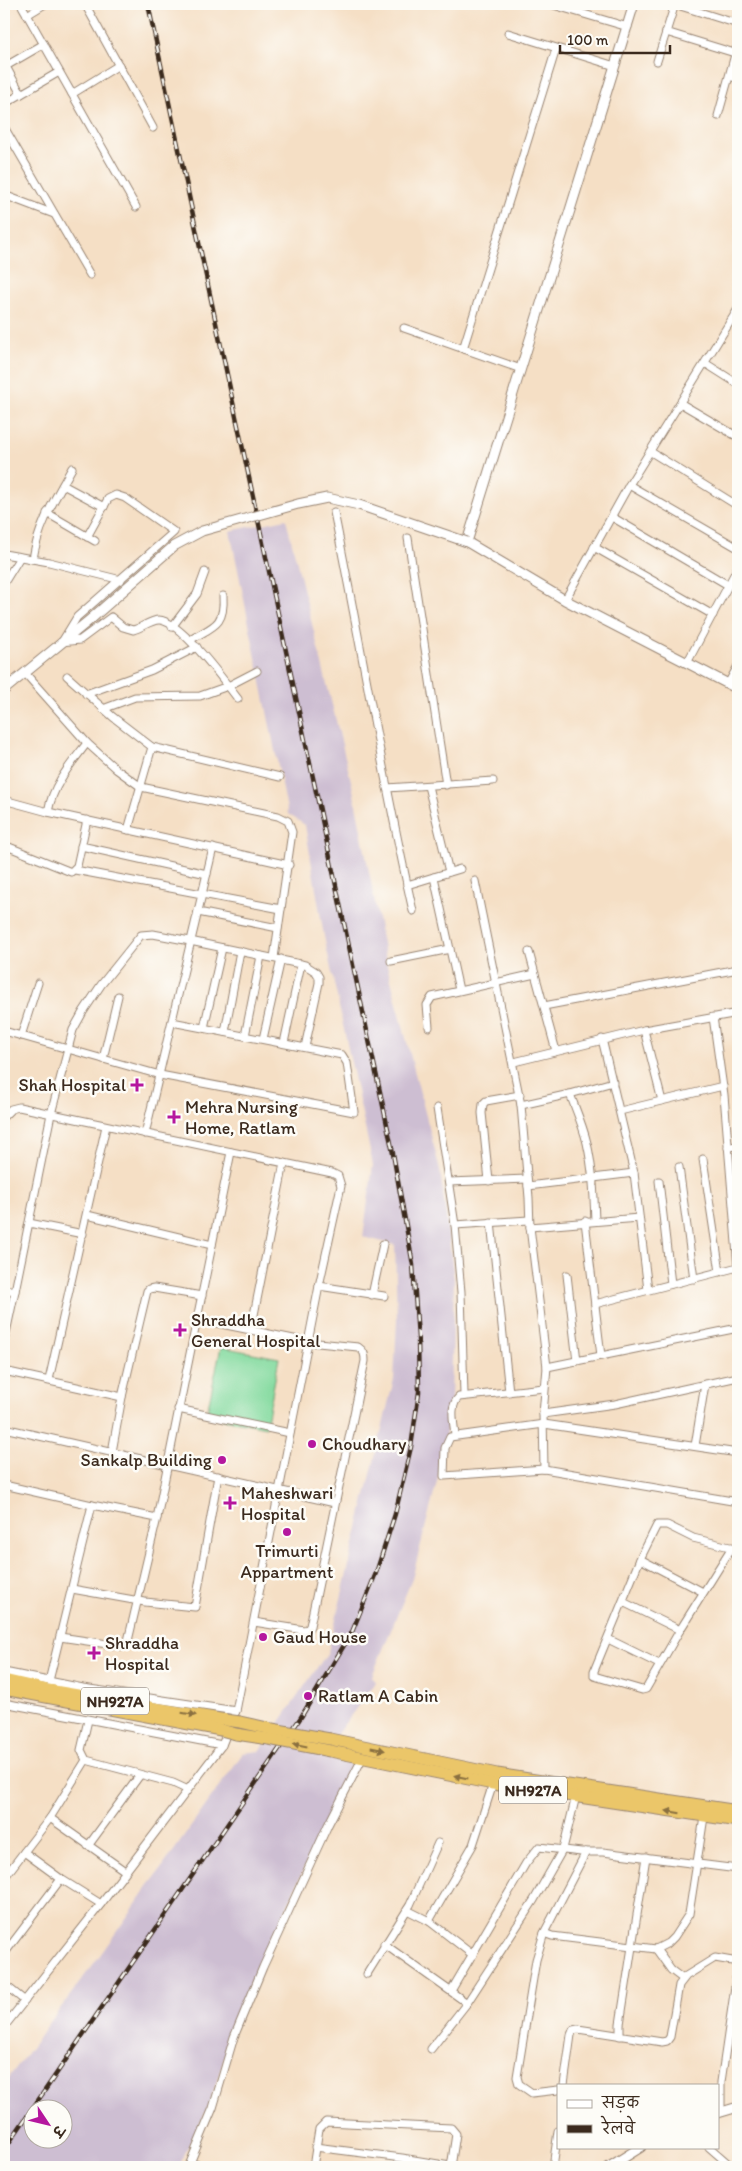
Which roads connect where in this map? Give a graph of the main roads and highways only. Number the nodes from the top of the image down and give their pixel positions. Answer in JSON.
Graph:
{"nodes":[{"id":1,"x":4,"y":1680,"type":"edge"},
{"id":2,"x":4,"y":1689,"type":"edge"},
{"id":3,"x":224,"y":1725,"type":"junction"},
{"id":4,"x":330,"y":1745,"type":"junction"},
{"id":5,"x":738,"y":1811,"type":"edge"},
{"id":6,"x":738,"y":1821,"type":"edge"}],
"edges":[{"from":1,"to":3,"type":"highway","number":"NH927A","one_way":true},
{"from":2,"to":3,"type":"highway","number":"NH927A"},
{"from":3,"to":4,"type":"highway","number":"NH927A","bridge":true},
{"from":4,"to":5,"type":"highway","number":"NH927A","one_way":true},
{"from":6,"to":4,"type":"highway","number":"NH927A","one_way":true}]}
